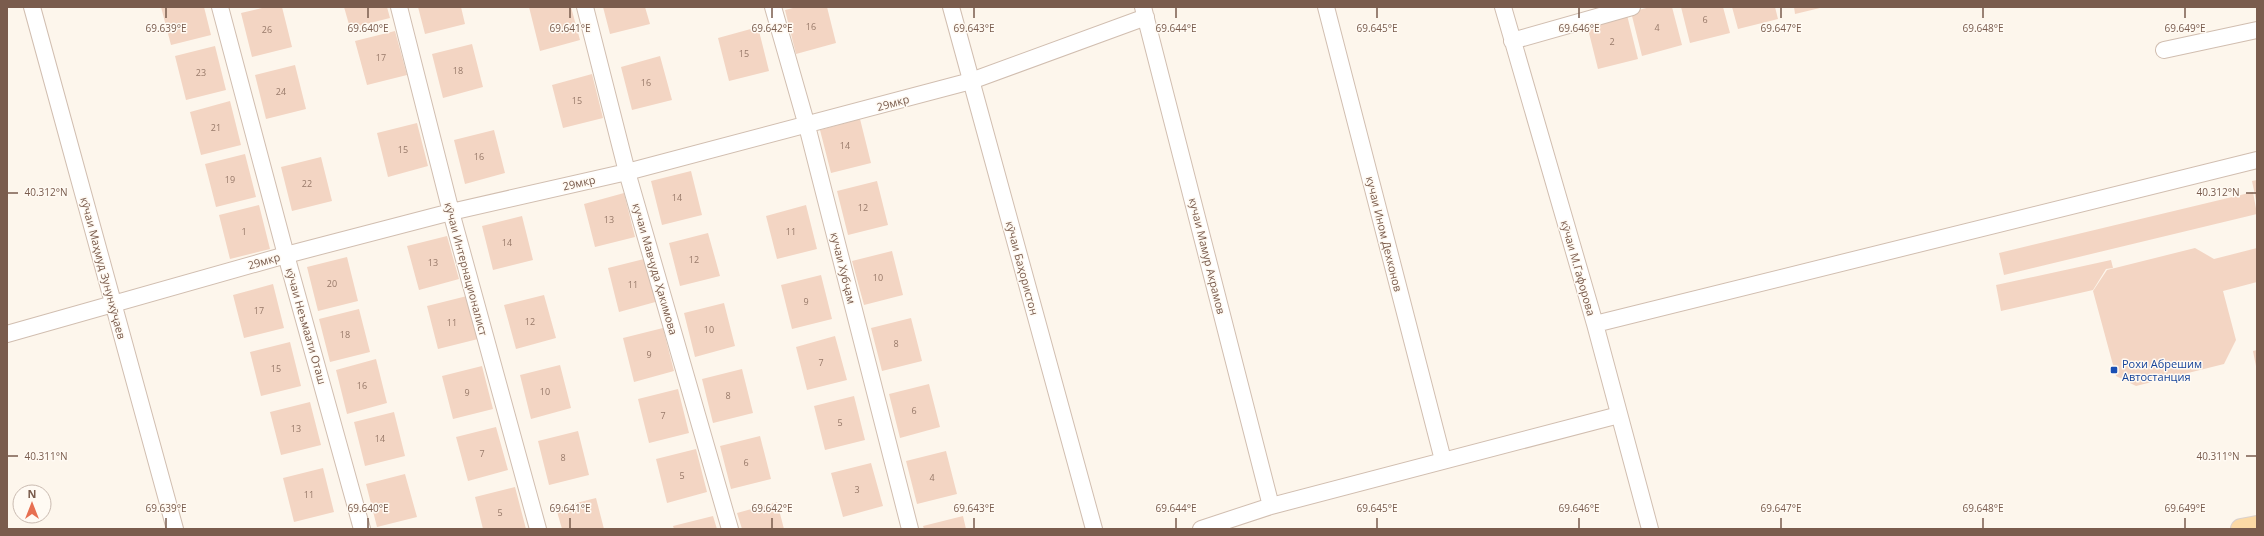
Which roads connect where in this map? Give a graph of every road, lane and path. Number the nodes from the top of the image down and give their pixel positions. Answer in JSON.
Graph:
{"nodes":[{"id":1,"x":32,"y":7,"type":"edge"},
{"id":2,"x":220,"y":7,"type":"edge"},
{"id":3,"x":399,"y":7,"type":"edge"},
{"id":4,"x":585,"y":7,"type":"edge"},
{"id":5,"x":773,"y":7,"type":"edge"},
{"id":6,"x":951,"y":7,"type":"edge"},
{"id":7,"x":1326,"y":7,"type":"edge"},
{"id":8,"x":1503,"y":7,"type":"edge"},
{"id":9,"x":1632,"y":7,"type":"edge"},
{"id":10,"x":1144,"y":12,"type":"edge"},
{"id":11,"x":2257,"y":30,"type":"edge"},
{"id":12,"x":1512,"y":41,"type":"junction"},
{"id":13,"x":2164,"y":50,"type":"dead end"},
{"id":14,"x":971,"y":81,"type":"junction"},
{"id":15,"x":807,"y":126,"type":"junction"},
{"id":16,"x":2257,"y":160,"type":"edge"},
{"id":17,"x":627,"y":172,"type":"junction"},
{"id":18,"x":451,"y":212,"type":"junction"},
{"id":19,"x":286,"y":254,"type":"junction"},
{"id":20,"x":112,"y":303,"type":"junction"},
{"id":21,"x":1595,"y":324,"type":"junction"},
{"id":22,"x":7,"y":334,"type":"edge"},
{"id":23,"x":1619,"y":415,"type":"junction"},
{"id":24,"x":1442,"y":460,"type":"junction"},
{"id":25,"x":1271,"y":506,"type":"junction"},
{"id":26,"x":2257,"y":526,"type":"edge"},
{"id":27,"x":175,"y":529,"type":"edge"},
{"id":28,"x":362,"y":529,"type":"edge"},
{"id":29,"x":538,"y":529,"type":"edge"},
{"id":30,"x":730,"y":529,"type":"edge"},
{"id":31,"x":910,"y":529,"type":"edge"},
{"id":32,"x":1094,"y":529,"type":"edge"},
{"id":33,"x":1201,"y":529,"type":"edge"},
{"id":34,"x":1650,"y":529,"type":"edge"},
{"id":35,"x":2241,"y":529,"type":"edge"}],
"edges":[{"from":1,"to":20,"type":"street","name":"кӯчаи Маҳмуд Зунунхӯҷаев"},
{"from":2,"to":19,"type":"street","name":"кӯчаи Неъмаати Оташ"},
{"from":3,"to":18,"type":"street","name":"кӯчаи Интернационалист"},
{"from":4,"to":17,"type":"street","name":"кучаи Мавҷуда Ҳакимова"},
{"from":5,"to":15,"type":"street","name":"кучаи Хубҷам"},
{"from":6,"to":14,"type":"street","name":"кӯчаи Баҳористон"},
{"from":7,"to":24,"type":"street","name":"кучаи Ином Дехконов"},
{"from":8,"to":12,"type":"street","name":"кӯчаи М.Гафорова"},
{"from":9,"to":12,"type":"street"},
{"from":10,"to":14,"type":"street","name":"29мкр"},
{"from":10,"to":25,"type":"street","name":"кучаи Мамур Акрамов"},
{"from":11,"to":13,"type":"street"},
{"from":12,"to":21,"type":"street","name":"кӯчаи М.Гафорова"},
{"from":14,"to":15,"type":"street","name":"29мкр"},
{"from":14,"to":32,"type":"street","name":"кӯчаи Баҳористон"},
{"from":15,"to":17,"type":"street","name":"29мкр"},
{"from":15,"to":31,"type":"street","name":"кучаи Хубҷам"},
{"from":16,"to":21,"type":"street"},
{"from":17,"to":18,"type":"street","name":"29мкр"},
{"from":17,"to":30,"type":"street","name":"кучаи Мавҷуда Ҳакимова"},
{"from":18,"to":19,"type":"street","name":"29мкр"},
{"from":18,"to":29,"type":"street","name":"кӯчаи Интернационалист"},
{"from":19,"to":20,"type":"street","name":"29мкр"},
{"from":19,"to":28,"type":"street","name":"кӯчаи Неъмаати Оташ"},
{"from":20,"to":22,"type":"street","name":"29мкр"},
{"from":20,"to":27,"type":"street","name":"кӯчаи Маҳмуд Зунунхӯҷаев"},
{"from":21,"to":23,"type":"street","name":"кӯчаи М.Гафорова"},
{"from":23,"to":24,"type":"street"},
{"from":23,"to":34,"type":"street","name":"кӯчаи М.Гафорова"},
{"from":24,"to":25,"type":"street"},
{"from":25,"to":33,"type":"street"},
{"from":26,"to":35,"type":"main road"}]}
